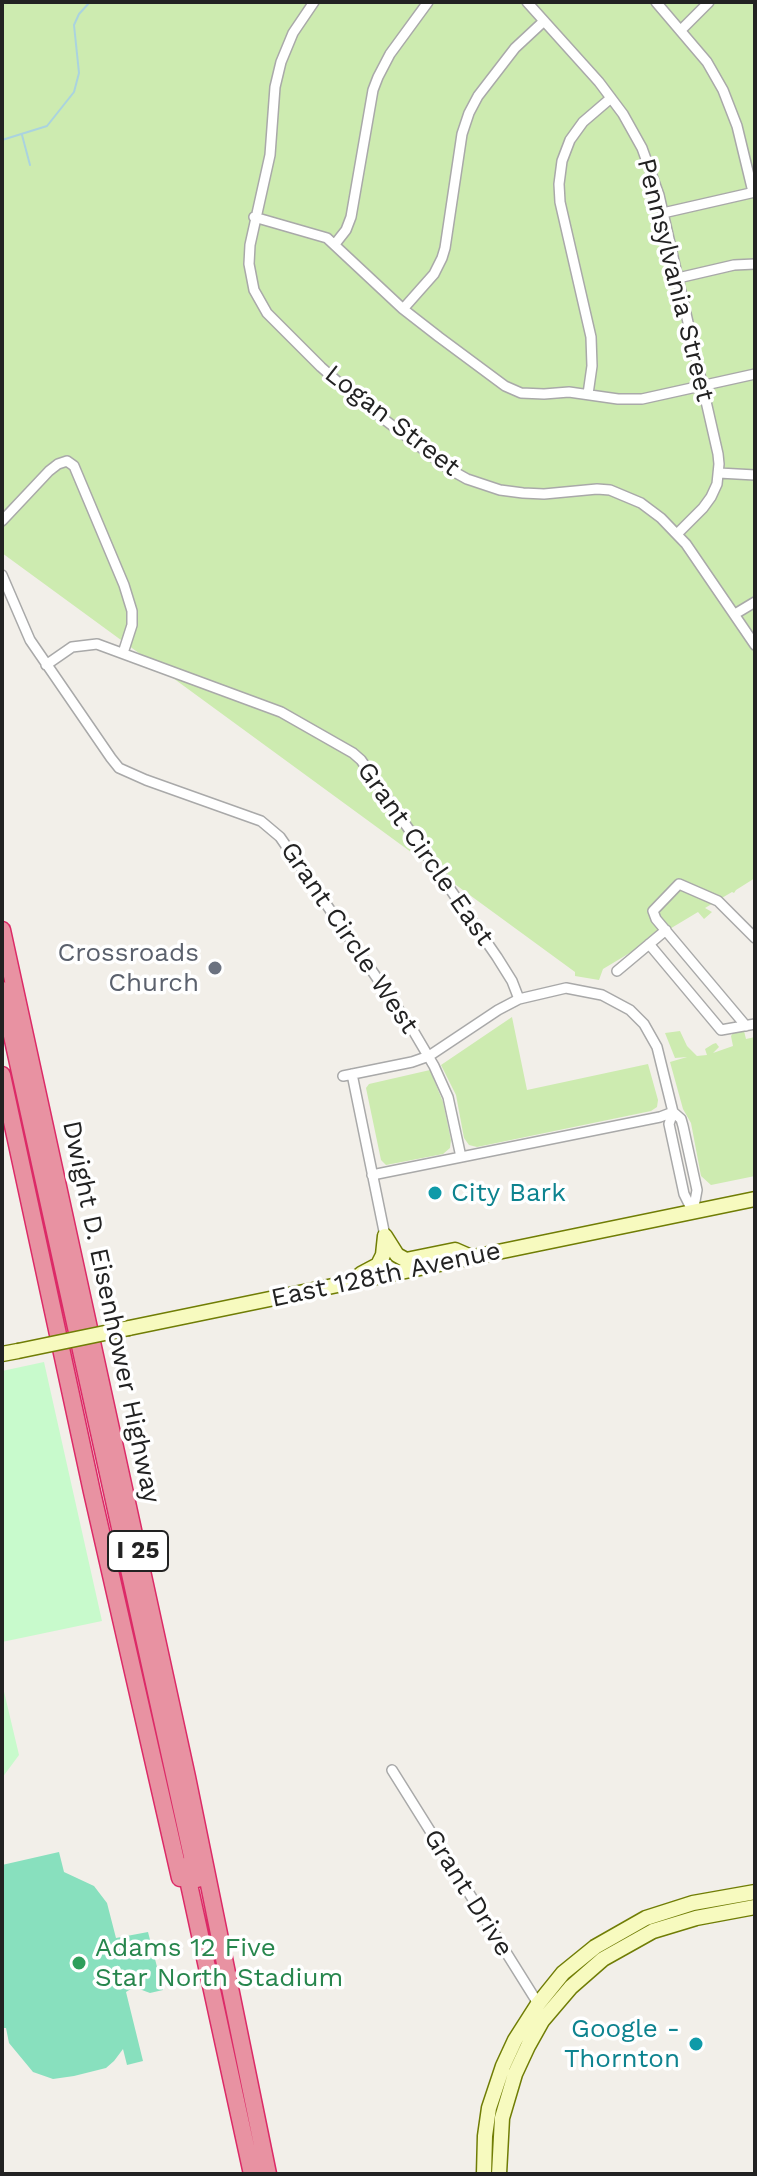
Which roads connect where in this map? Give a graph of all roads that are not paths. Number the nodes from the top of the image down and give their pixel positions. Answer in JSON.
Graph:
{"nodes":[{"id":1,"x":314,"y":2,"type":"edge"},
{"id":2,"x":428,"y":2,"type":"edge"},
{"id":3,"x":527,"y":2,"type":"edge"},
{"id":4,"x":656,"y":2,"type":"edge"},
{"id":5,"x":709,"y":2,"type":"edge"},
{"id":6,"x":544,"y":21,"type":"junction"},
{"id":7,"x":681,"y":30,"type":"junction"},
{"id":8,"x":611,"y":98,"type":"junction"},
{"id":9,"x":747,"y":114,"type":"dead end"},
{"id":10,"x":735,"y":119,"type":"junction"},
{"id":11,"x":754,"y":192,"type":"edge"},
{"id":12,"x":663,"y":213,"type":"junction"},
{"id":13,"x":254,"y":217,"type":"junction"},
{"id":14,"x":335,"y":244,"type":"junction"},
{"id":15,"x":755,"y":264,"type":"edge"},
{"id":16,"x":678,"y":278,"type":"junction"},
{"id":17,"x":403,"y":309,"type":"junction"},
{"id":18,"x":755,"y":374,"type":"edge"},
{"id":19,"x":702,"y":385,"type":"junction"},
{"id":20,"x":588,"y":394,"type":"junction"},
{"id":21,"x":719,"y":473,"type":"junction"},
{"id":22,"x":755,"y":475,"type":"edge"},
{"id":23,"x":2,"y":521,"type":"edge"},
{"id":24,"x":677,"y":534,"type":"junction"},
{"id":25,"x":2,"y":575,"type":"edge"},
{"id":26,"x":755,"y":602,"type":"edge"},
{"id":27,"x":735,"y":614,"type":"junction"},
{"id":28,"x":755,"y":645,"type":"edge"},
{"id":29,"x":123,"y":653,"type":"junction"},
{"id":30,"x":46,"y":665,"type":"junction"},
{"id":31,"x":2,"y":930,"type":"edge"},
{"id":32,"x":666,"y":930,"type":"junction"},
{"id":33,"x":755,"y":938,"type":"edge"},
{"id":34,"x":649,"y":944,"type":"junction"},
{"id":35,"x":617,"y":971,"type":"dead end"},
{"id":36,"x":2,"y":990,"type":"edge"},
{"id":37,"x":519,"y":999,"type":"junction"},
{"id":38,"x":750,"y":1025,"type":"edge"},
{"id":39,"x":2,"y":1032,"type":"edge"},
{"id":40,"x":429,"y":1056,"type":"junction"},
{"id":41,"x":2,"y":1075,"type":"edge"},
{"id":42,"x":673,"y":1112,"type":"junction"},
{"id":43,"x":461,"y":1157,"type":"junction"},
{"id":44,"x":372,"y":1175,"type":"junction"},
{"id":45,"x":755,"y":1199,"type":"edge"},
{"id":46,"x":693,"y":1212,"type":"junction"},
{"id":47,"x":385,"y":1236,"type":"junction"},
{"id":48,"x":471,"y":1257,"type":"junction"},
{"id":49,"x":331,"y":1286,"type":"junction"},
{"id":50,"x":2,"y":1354,"type":"edge"},
{"id":51,"x":392,"y":1770,"type":"dead end"},
{"id":52,"x":755,"y":1892,"type":"edge"},
{"id":53,"x":755,"y":1907,"type":"edge"},
{"id":54,"x":642,"y":1928,"type":"junction"},
{"id":55,"x":543,"y":2007,"type":"junction"},
{"id":56,"x":495,"y":2117,"type":"junction"},
{"id":57,"x":245,"y":2174,"type":"edge"},
{"id":58,"x":252,"y":2174,"type":"edge"},
{"id":59,"x":261,"y":2174,"type":"edge"},
{"id":60,"x":268,"y":2174,"type":"edge"},
{"id":61,"x":484,"y":2174,"type":"edge"},
{"id":62,"x":499,"y":2174,"type":"edge"}],
"edges":[{"from":1,"to":13,"type":"street","name":"Logan Street"},
{"from":2,"to":14,"type":"street"},
{"from":3,"to":6,"type":"street","name":"Pennsylvania Street"},
{"from":4,"to":7,"type":"street"},
{"from":5,"to":7,"type":"street"},
{"from":6,"to":8,"type":"street","name":"Pennsylvania Street"},
{"from":6,"to":17,"type":"street"},
{"from":7,"to":10,"type":"street"},
{"from":8,"to":12,"type":"street","name":"Pennsylvania Street"},
{"from":8,"to":20,"type":"street"},
{"from":9,"to":10,"type":"street"},
{"from":10,"to":11,"type":"street"},
{"from":11,"to":12,"type":"street"},
{"from":12,"to":16,"type":"street","name":"Pennsylvania Street"},
{"from":13,"to":14,"type":"street"},
{"from":13,"to":24,"type":"street","name":"Logan Street"},
{"from":14,"to":17,"type":"street"},
{"from":15,"to":16,"type":"street"},
{"from":16,"to":19,"type":"street","name":"Pennsylvania Street"},
{"from":17,"to":20,"type":"street"},
{"from":18,"to":19,"type":"street"},
{"from":19,"to":20,"type":"street"},
{"from":19,"to":21,"type":"street","name":"Pennsylvania Street"},
{"from":21,"to":22,"type":"street"},
{"from":21,"to":24,"type":"street"},
{"from":23,"to":29,"type":"street"},
{"from":24,"to":27,"type":"street","name":"Logan Street"},
{"from":25,"to":30,"type":"street","name":"Grant Circle West"},
{"from":26,"to":27,"type":"street"},
{"from":27,"to":28,"type":"street","name":"Logan Street"},
{"from":29,"to":30,"type":"street","name":"Grant Circle East"},
{"from":29,"to":37,"type":"street","name":"Grant Circle East"},
{"from":30,"to":40,"type":"street","name":"Grant Circle West"},
{"from":31,"to":60,"type":"highway","name":"Dwight D. Eisenhower Highway","number":"I 25"},
{"from":32,"to":33,"type":"street"},
{"from":32,"to":34,"type":"street"},
{"from":32,"to":38,"type":"street"},
{"from":34,"to":35,"type":"street"},
{"from":34,"to":38,"type":"street"},
{"from":36,"to":59,"type":"highway"},
{"from":37,"to":40,"type":"street"},
{"from":37,"to":42,"type":"street"},
{"from":39,"to":58,"type":"highway"},
{"from":40,"to":43,"type":"street","name":"Grant Circle West"},
{"from":40,"to":44,"type":"street"},
{"from":41,"to":57,"type":"highway","number":"I 25"},
{"from":42,"to":43,"type":"street"},
{"from":42,"to":46,"type":"street"},
{"from":43,"to":44,"type":"street"},
{"from":44,"to":47,"type":"street"},
{"from":45,"to":46,"type":"main road","name":"East 128th Avenue"},
{"from":46,"to":48,"type":"main road","name":"East 128th Avenue"},
{"from":47,"to":48,"type":"main road"},
{"from":47,"to":49,"type":"main road"},
{"from":48,"to":49,"type":"main road","name":"East 128th Avenue"},
{"from":49,"to":50,"type":"main road","name":"East 128th Avenue","bridge":true},
{"from":51,"to":55,"type":"street","name":"Grant Drive"},
{"from":52,"to":54,"type":"main road"},
{"from":53,"to":54,"type":"main road"},
{"from":54,"to":55,"type":"main road"},
{"from":55,"to":56,"type":"main road"},
{"from":56,"to":61,"type":"main road"},
{"from":56,"to":62,"type":"main road"}]}
